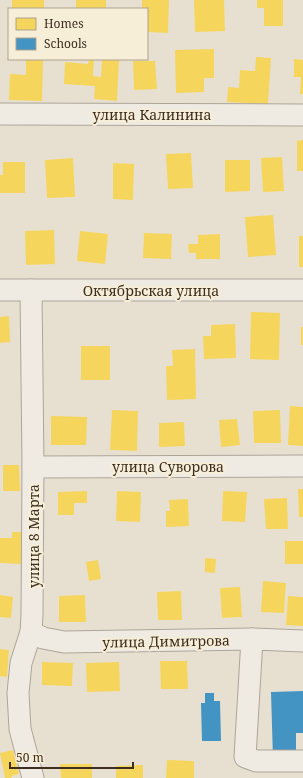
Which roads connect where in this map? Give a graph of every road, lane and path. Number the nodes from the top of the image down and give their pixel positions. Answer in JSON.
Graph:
{"nodes":[{"id":1,"x":0,"y":114,"type":"edge"},
{"id":2,"x":303,"y":115,"type":"edge"},
{"id":3,"x":0,"y":290,"type":"edge"},
{"id":4,"x":31,"y":290,"type":"junction"},
{"id":5,"x":303,"y":290,"type":"edge"},
{"id":6,"x":303,"y":466,"type":"edge"},
{"id":7,"x":34,"y":467,"type":"junction"},
{"id":8,"x":31,"y":632,"type":"junction"},
{"id":9,"x":252,"y":639,"type":"junction"},
{"id":10,"x":303,"y":641,"type":"edge"},
{"id":11,"x":303,"y":761,"type":"edge"},
{"id":12,"x":33,"y":778,"type":"edge"}],
"edges":[{"from":1,"to":2,"type":"street","name":"улица Калинина"},
{"from":3,"to":4,"type":"street","name":"Октябрьская улица"},
{"from":4,"to":5,"type":"street","name":"Октябрьская улица"},
{"from":4,"to":7,"type":"street","name":"улица 8 Марта"},
{"from":6,"to":7,"type":"street","name":"улица Суворова"},
{"from":7,"to":8,"type":"street","name":"улица 8 Марта"},
{"from":8,"to":9,"type":"street","name":"улица Димитрова"},
{"from":8,"to":12,"type":"street","name":"улица 8 Марта"},
{"from":9,"to":10,"type":"street","name":"улица Димитрова"},
{"from":9,"to":11,"type":"street"}]}
